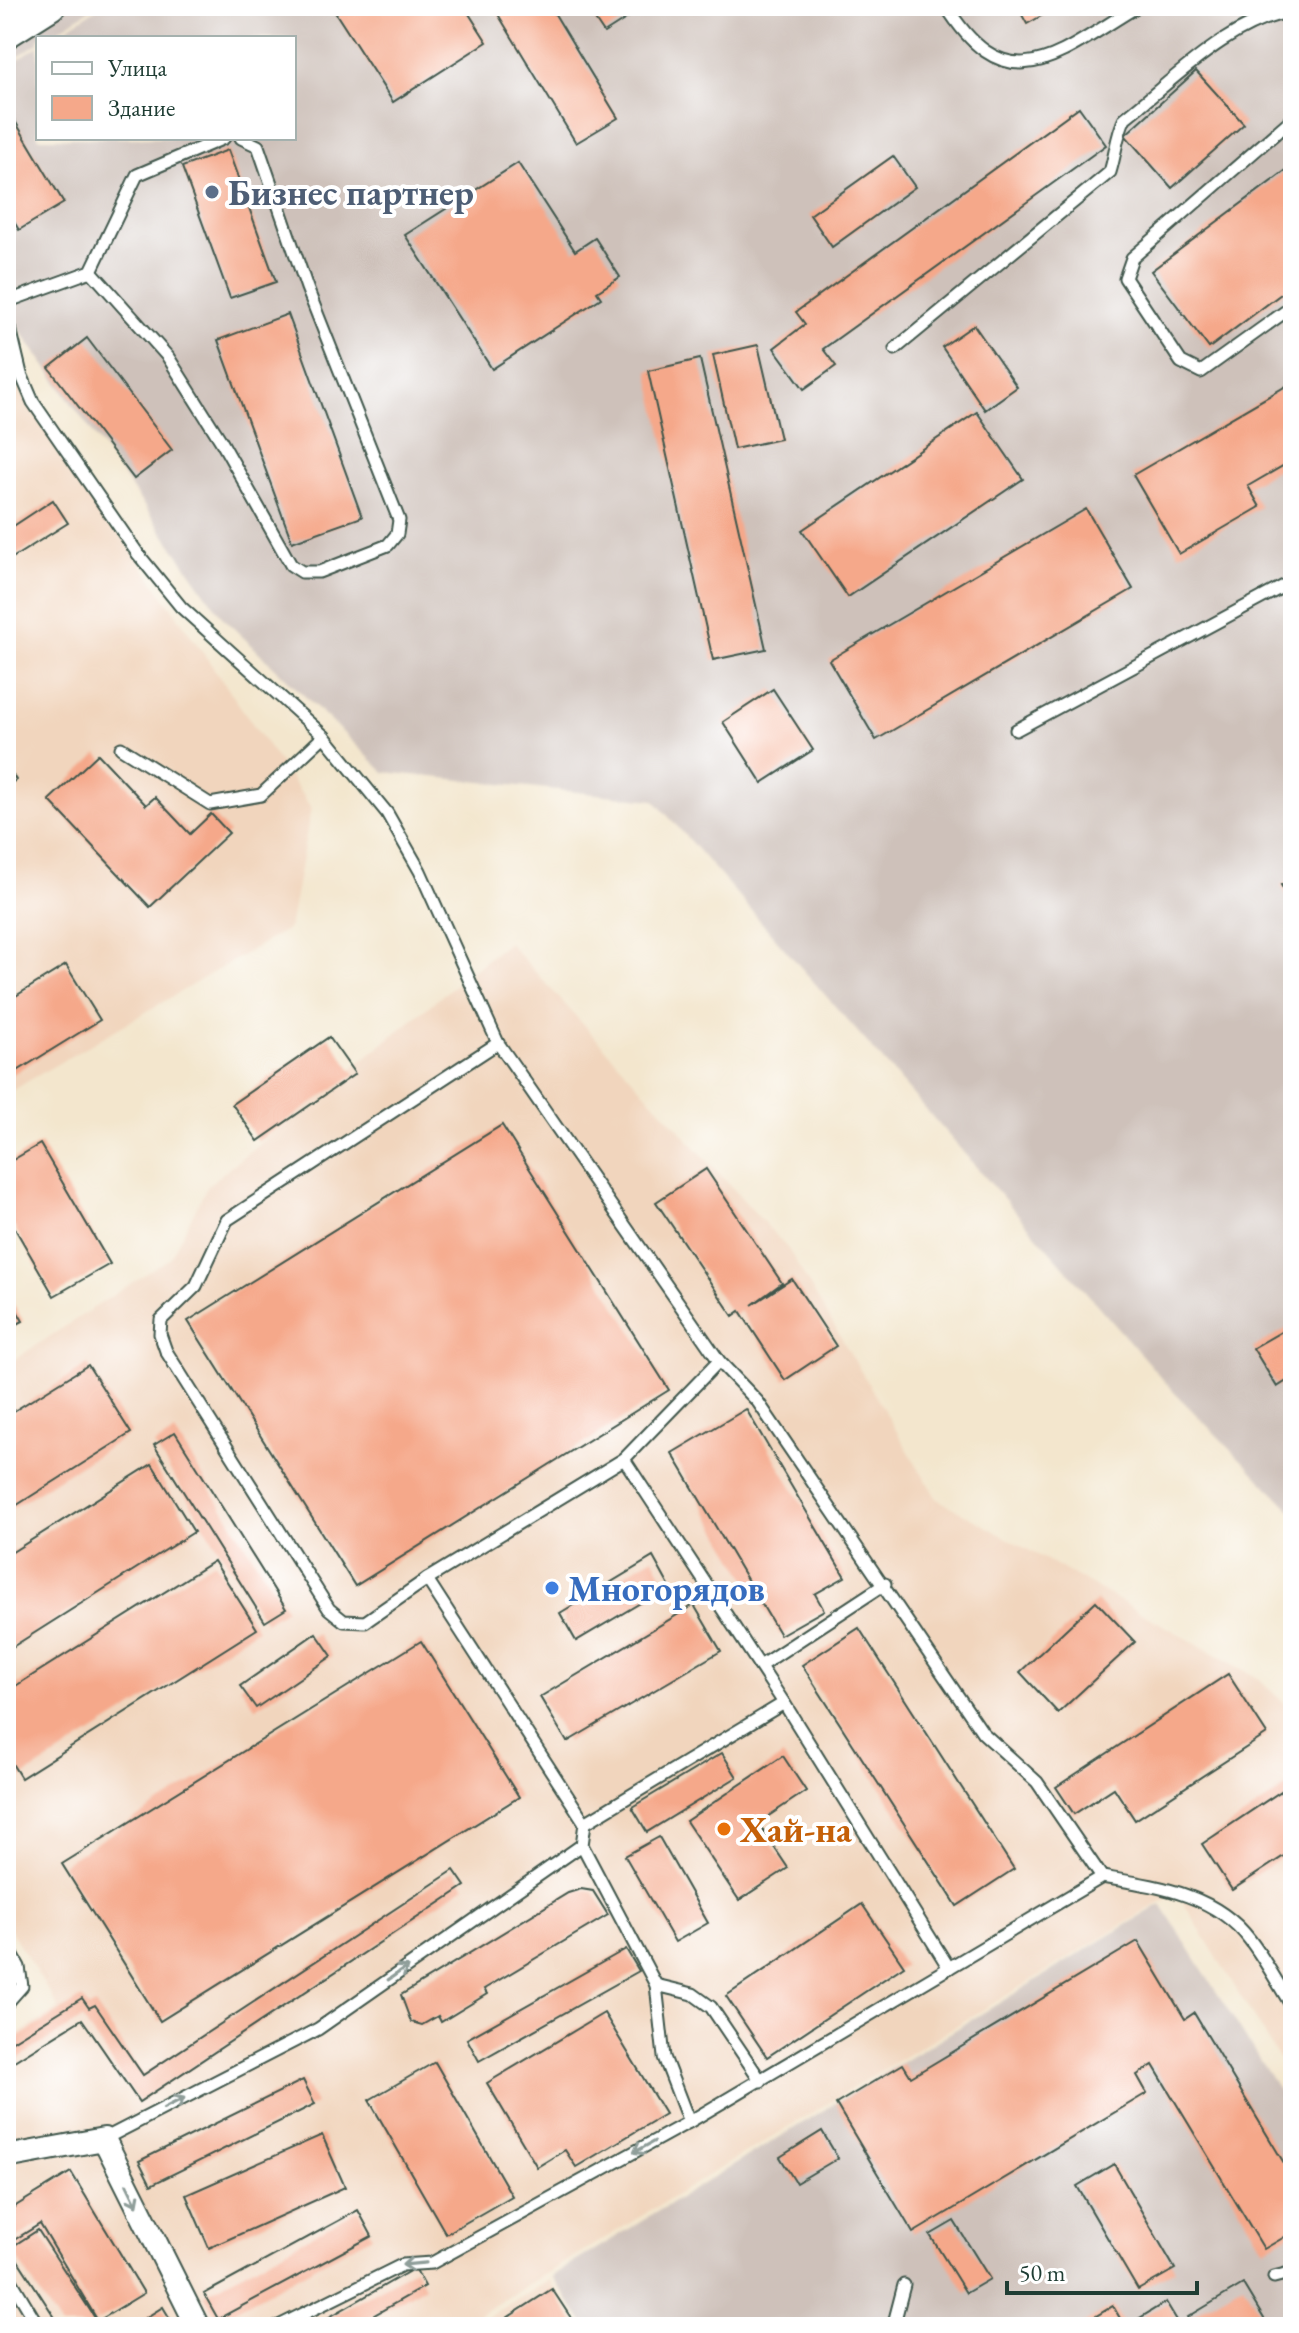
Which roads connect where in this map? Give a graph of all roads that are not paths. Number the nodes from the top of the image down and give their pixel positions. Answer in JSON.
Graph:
{"nodes":[{"id":1,"x":52,"y":6,"type":"edge"},
{"id":2,"x":946,"y":6,"type":"edge"},
{"id":3,"x":1138,"y":6,"type":"edge"},
{"id":4,"x":1293,"y":11,"type":"edge"},
{"id":5,"x":6,"y":35,"type":"edge"},
{"id":6,"x":1293,"y":118,"type":"edge"},
{"id":7,"x":219,"y":140,"type":"edge"},
{"id":8,"x":245,"y":140,"type":"edge"},
{"id":9,"x":91,"y":271,"type":"junction"},
{"id":10,"x":6,"y":302,"type":"edge"},
{"id":11,"x":1293,"y":306,"type":"edge"},
{"id":12,"x":6,"y":311,"type":"edge"},
{"id":13,"x":895,"y":349,"type":"dead end"},
{"id":14,"x":1293,"y":581,"type":"edge"},
{"id":15,"x":1016,"y":730,"type":"dead end"},
{"id":16,"x":324,"y":736,"type":"junction"},
{"id":17,"x":121,"y":748,"type":"dead end"},
{"id":18,"x":498,"y":1043,"type":"junction"},
{"id":19,"x":719,"y":1361,"type":"junction"},
{"id":20,"x":624,"y":1459,"type":"junction"},
{"id":21,"x":427,"y":1579,"type":"junction"},
{"id":22,"x":885,"y":1584,"type":"junction"},
{"id":23,"x":760,"y":1666,"type":"junction"},
{"id":24,"x":784,"y":1703,"type":"junction"},
{"id":25,"x":585,"y":1823,"type":"junction"},
{"id":26,"x":582,"y":1845,"type":"junction"},
{"id":27,"x":1102,"y":1877,"type":"junction"},
{"id":28,"x":6,"y":1944,"type":"edge"},
{"id":29,"x":949,"y":1968,"type":"junction"},
{"id":30,"x":656,"y":1985,"type":"junction"},
{"id":31,"x":6,"y":2004,"type":"edge"},
{"id":32,"x":1293,"y":2008,"type":"edge"},
{"id":33,"x":761,"y":2081,"type":"junction"},
{"id":34,"x":689,"y":2122,"type":"junction"},
{"id":35,"x":104,"y":2139,"type":"junction"},
{"id":36,"x":6,"y":2157,"type":"edge"},
{"id":37,"x":6,"y":2272,"type":"edge"},
{"id":38,"x":1293,"y":2272,"type":"edge"},
{"id":39,"x":1274,"y":2277,"type":"dead end"},
{"id":40,"x":904,"y":2285,"type":"dead end"},
{"id":41,"x":39,"y":2327,"type":"edge"},
{"id":42,"x":198,"y":2327,"type":"edge"},
{"id":43,"x":277,"y":2327,"type":"edge"},
{"id":44,"x":893,"y":2327,"type":"edge"}],
"edges":[{"from":1,"to":5,"type":"street"},
{"from":2,"to":3,"type":"lane"},
{"from":4,"to":13,"type":"lane"},
{"from":6,"to":11,"type":"lane"},
{"from":7,"to":9,"type":"lane"},
{"from":8,"to":9,"type":"lane"},
{"from":9,"to":10,"type":"lane"},
{"from":12,"to":16,"type":"lane"},
{"from":14,"to":15,"type":"lane"},
{"from":16,"to":17,"type":"lane"},
{"from":16,"to":18,"type":"lane"},
{"from":18,"to":19,"type":"lane"},
{"from":18,"to":21,"type":"lane"},
{"from":19,"to":20,"type":"lane"},
{"from":19,"to":22,"type":"lane"},
{"from":20,"to":21,"type":"lane"},
{"from":20,"to":23,"type":"lane"},
{"from":21,"to":25,"type":"lane"},
{"from":22,"to":23,"type":"lane"},
{"from":22,"to":27,"type":"lane"},
{"from":23,"to":24,"type":"lane"},
{"from":24,"to":25,"type":"lane"},
{"from":24,"to":29,"type":"lane"},
{"from":25,"to":26,"type":"lane"},
{"from":26,"to":30,"type":"lane"},
{"from":35,"to":26,"type":"lane","one_way":true},
{"from":27,"to":29,"type":"lane"},
{"from":27,"to":32,"type":"lane"},
{"from":28,"to":31,"type":"lane"},
{"from":29,"to":33,"type":"lane"},
{"from":30,"to":33,"type":"lane"},
{"from":30,"to":34,"type":"lane"},
{"from":33,"to":34,"type":"lane"},
{"from":34,"to":43,"type":"lane","one_way":true},
{"from":35,"to":36,"type":"street"},
{"from":35,"to":42,"type":"street","one_way":true},
{"from":37,"to":41,"type":"lane"},
{"from":38,"to":39,"type":"lane"},
{"from":40,"to":44,"type":"lane"}]}
